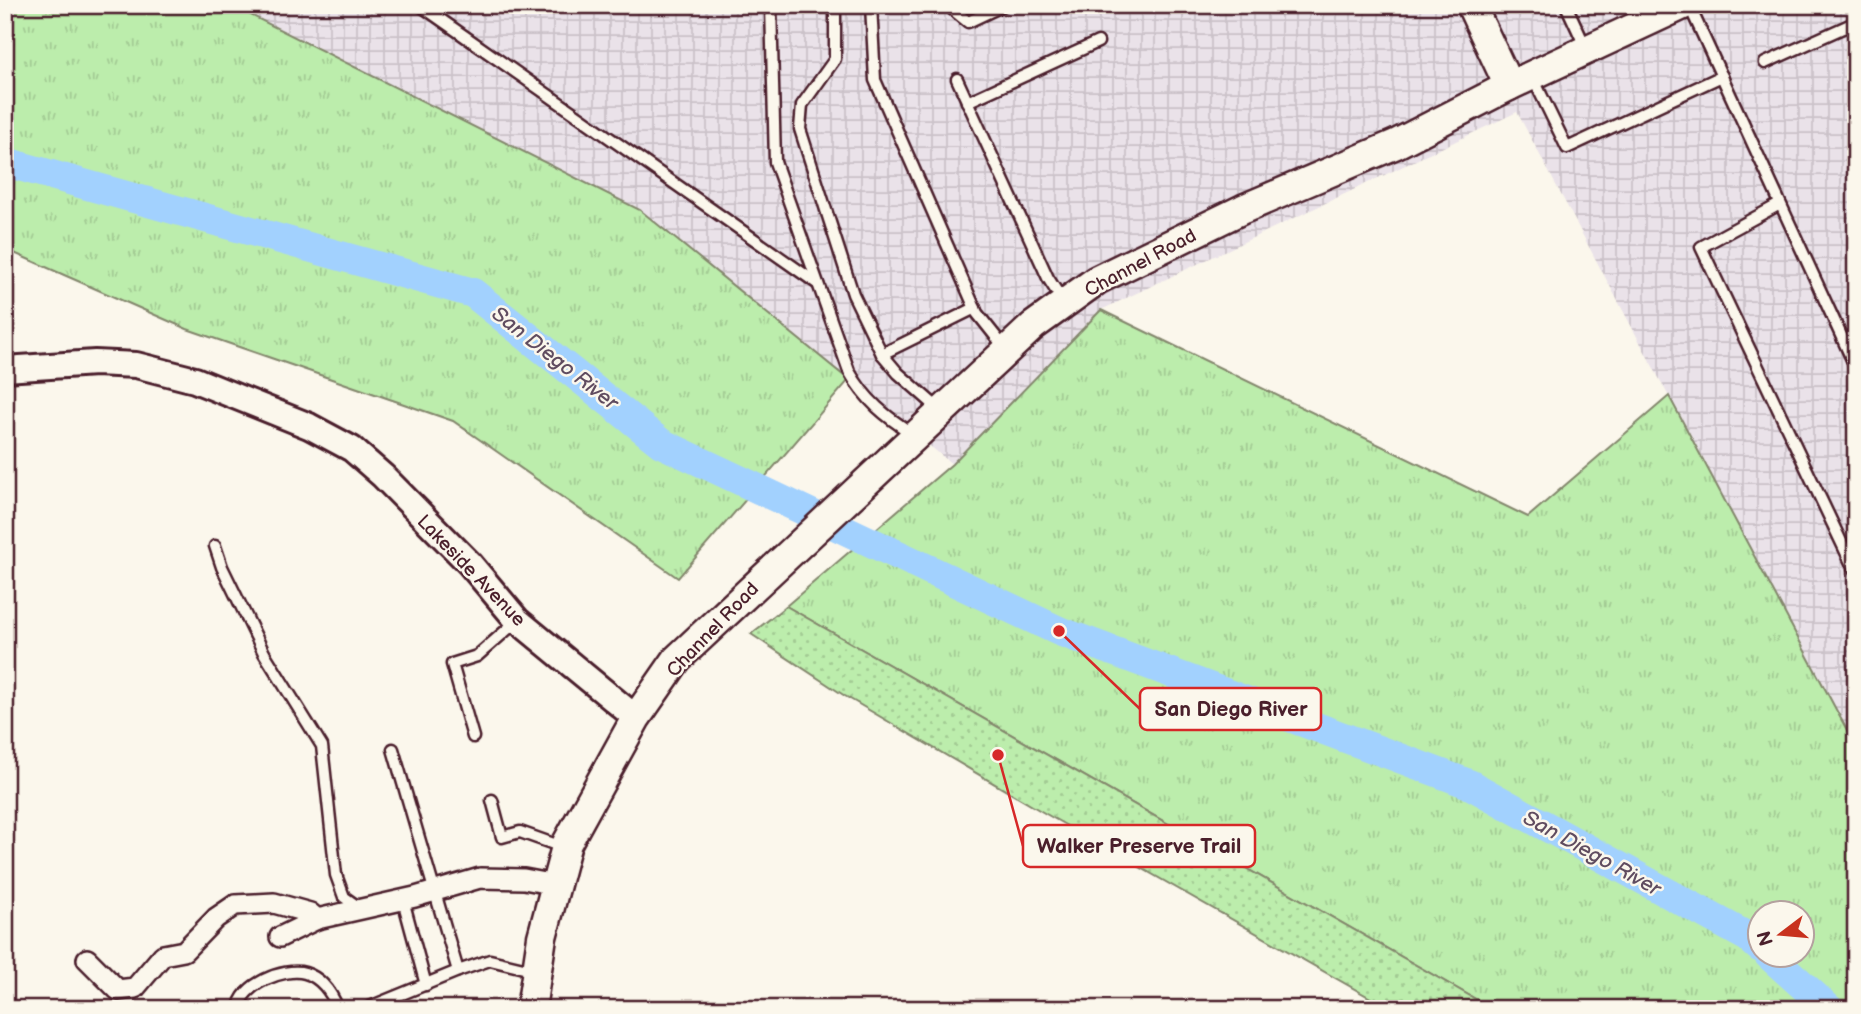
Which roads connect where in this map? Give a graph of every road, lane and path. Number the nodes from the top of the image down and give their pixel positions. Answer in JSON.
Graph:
{"nodes":[{"id":1,"x":420,"y":5,"type":"edge"},
{"id":2,"x":771,"y":5,"type":"edge"},
{"id":3,"x":835,"y":5,"type":"edge"},
{"id":4,"x":871,"y":5,"type":"edge"},
{"id":5,"x":947,"y":5,"type":"edge"},
{"id":6,"x":1004,"y":5,"type":"edge"},
{"id":7,"x":1471,"y":5,"type":"edge"},
{"id":8,"x":1686,"y":5,"type":"edge"},
{"id":9,"x":1567,"y":6,"type":"edge"},
{"id":10,"x":1856,"y":22,"type":"edge"},
{"id":11,"x":1098,"y":42,"type":"dead end"},
{"id":12,"x":1587,"y":50,"type":"junction"},
{"id":13,"x":1765,"y":63,"type":"dead end"},
{"id":14,"x":1722,"y":76,"type":"junction"},
{"id":15,"x":957,"y":79,"type":"dead end"},
{"id":16,"x":1521,"y":81,"type":"junction"},
{"id":17,"x":967,"y":102,"type":"junction"},
{"id":18,"x":1780,"y":204,"type":"junction"},
{"id":19,"x":818,"y":284,"type":"junction"},
{"id":20,"x":1065,"y":303,"type":"junction"},
{"id":21,"x":975,"y":308,"type":"junction"},
{"id":22,"x":1007,"y":351,"type":"junction"},
{"id":23,"x":882,"y":354,"type":"junction"},
{"id":24,"x":1856,"y":368,"type":"edge"},
{"id":25,"x":5,"y":369,"type":"edge"},
{"id":26,"x":942,"y":412,"type":"junction"},
{"id":27,"x":916,"y":436,"type":"junction"},
{"id":28,"x":215,"y":546,"type":"dead end"},
{"id":29,"x":1856,"y":573,"type":"edge"},
{"id":30,"x":517,"y":620,"type":"junction"},
{"id":31,"x":636,"y":718,"type":"junction"},
{"id":32,"x":473,"y":737,"type":"dead end"},
{"id":33,"x":393,"y":749,"type":"dead end"},
{"id":34,"x":492,"y":800,"type":"dead end"},
{"id":35,"x":566,"y":848,"type":"junction"},
{"id":36,"x":556,"y":885,"type":"junction"},
{"id":37,"x":437,"y":891,"type":"junction"},
{"id":38,"x":403,"y":900,"type":"junction"},
{"id":39,"x":361,"y":909,"type":"junction"},
{"id":40,"x":317,"y":919,"type":"junction"},
{"id":41,"x":280,"y":937,"type":"dead end"},
{"id":42,"x":87,"y":958,"type":"dead end"},
{"id":43,"x":458,"y":971,"type":"junction"},
{"id":44,"x":537,"y":971,"type":"junction"},
{"id":45,"x":426,"y":985,"type":"junction"},
{"id":46,"x":239,"y":1009,"type":"edge"},
{"id":47,"x":338,"y":1009,"type":"edge"},
{"id":48,"x":365,"y":1009,"type":"edge"},
{"id":49,"x":531,"y":1009,"type":"edge"}],
"edges":[{"from":1,"to":19,"type":"lane"},
{"from":2,"to":19,"type":"lane"},
{"from":3,"to":23,"type":"lane"},
{"from":4,"to":21,"type":"lane"},
{"from":5,"to":6,"type":"lane"},
{"from":7,"to":16,"type":"main road"},
{"from":8,"to":12,"type":"main road","name":"Channel Road"},
{"from":8,"to":14,"type":"lane"},
{"from":9,"to":12,"type":"lane"},
{"from":10,"to":13,"type":"lane"},
{"from":11,"to":17,"type":"lane"},
{"from":12,"to":16,"type":"main road","name":"Channel Road"},
{"from":14,"to":16,"type":"lane"},
{"from":14,"to":18,"type":"lane"},
{"from":15,"to":17,"type":"lane"},
{"from":16,"to":20,"type":"main road","name":"Channel Road"},
{"from":17,"to":20,"type":"lane"},
{"from":18,"to":24,"type":"lane"},
{"from":18,"to":29,"type":"lane"},
{"from":19,"to":27,"type":"lane"},
{"from":20,"to":22,"type":"main road","name":"Channel Road"},
{"from":21,"to":22,"type":"lane"},
{"from":21,"to":23,"type":"lane"},
{"from":22,"to":26,"type":"main road","name":"Channel Road"},
{"from":23,"to":26,"type":"lane"},
{"from":25,"to":30,"type":"street","name":"Lakeside Avenue"},
{"from":26,"to":27,"type":"main road","name":"Channel Road"},
{"from":27,"to":31,"type":"main road","name":"Channel Road"},
{"from":28,"to":39,"type":"lane"},
{"from":30,"to":31,"type":"street","name":"Lakeside Avenue"},
{"from":30,"to":32,"type":"lane"},
{"from":31,"to":35,"type":"main road"},
{"from":33,"to":37,"type":"lane"},
{"from":34,"to":35,"type":"lane"},
{"from":35,"to":36,"type":"main road"},
{"from":36,"to":37,"type":"street"},
{"from":36,"to":44,"type":"main road"},
{"from":37,"to":38,"type":"street"},
{"from":37,"to":43,"type":"lane"},
{"from":38,"to":39,"type":"street"},
{"from":38,"to":45,"type":"lane"},
{"from":39,"to":40,"type":"street"},
{"from":40,"to":41,"type":"street"},
{"from":40,"to":42,"type":"street"},
{"from":43,"to":44,"type":"lane"},
{"from":43,"to":45,"type":"lane"},
{"from":44,"to":49,"type":"main road"},
{"from":45,"to":48,"type":"lane"},
{"from":46,"to":47,"type":"lane"}]}
